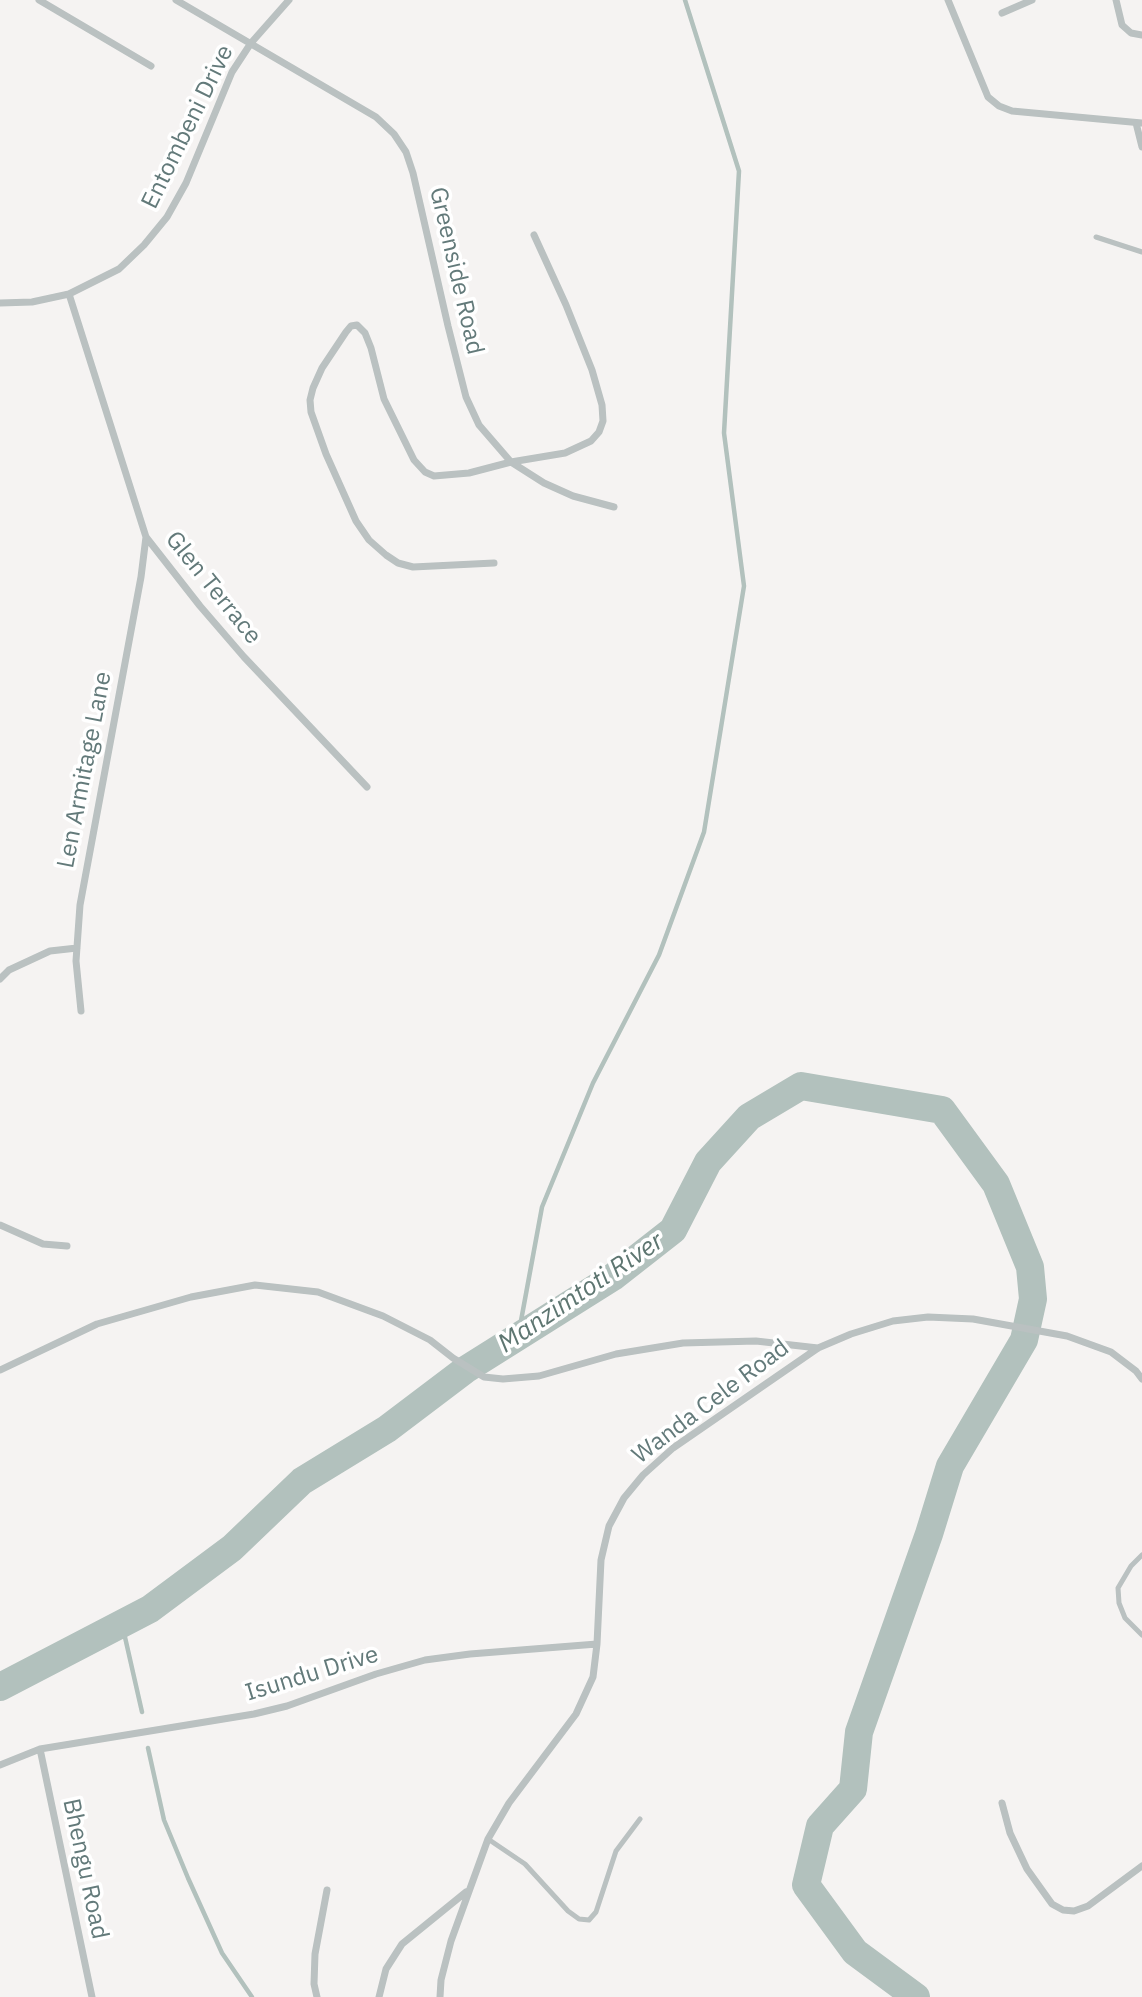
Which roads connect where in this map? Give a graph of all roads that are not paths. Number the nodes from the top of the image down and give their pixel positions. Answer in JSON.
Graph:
{"nodes":[{"id":1,"x":39,"y":0,"type":"edge"},
{"id":2,"x":289,"y":0,"type":"edge"},
{"id":3,"x":948,"y":0,"type":"edge"},
{"id":4,"x":1032,"y":0,"type":"edge"},
{"id":5,"x":1116,"y":0,"type":"edge"},
{"id":6,"x":182,"y":2,"type":"edge"},
{"id":7,"x":1002,"y":13,"type":"dead end"},
{"id":8,"x":1142,"y":35,"type":"edge"},
{"id":9,"x":251,"y":43,"type":"junction"},
{"id":10,"x":151,"y":66,"type":"dead end"},
{"id":11,"x":1139,"y":123,"type":"edge"},
{"id":12,"x":1142,"y":147,"type":"edge"},
{"id":13,"x":534,"y":235,"type":"dead end"},
{"id":14,"x":1096,"y":237,"type":"dead end"},
{"id":15,"x":1142,"y":252,"type":"edge"},
{"id":16,"x":69,"y":294,"type":"junction"},
{"id":17,"x":0,"y":303,"type":"edge"},
{"id":18,"x":511,"y":462,"type":"junction"},
{"id":19,"x":614,"y":507,"type":"dead end"},
{"id":20,"x":146,"y":537,"type":"junction"},
{"id":21,"x":494,"y":564,"type":"dead end"},
{"id":22,"x":367,"y":787,"type":"dead end"},
{"id":23,"x":77,"y":948,"type":"junction"},
{"id":24,"x":0,"y":979,"type":"edge"},
{"id":25,"x":81,"y":1011,"type":"dead end"},
{"id":26,"x":0,"y":1225,"type":"edge"},
{"id":27,"x":67,"y":1246,"type":"dead end"},
{"id":28,"x":818,"y":1348,"type":"junction"},
{"id":29,"x":0,"y":1370,"type":"edge"},
{"id":30,"x":1142,"y":1379,"type":"edge"},
{"id":31,"x":1142,"y":1555,"type":"edge"},
{"id":32,"x":1142,"y":1634,"type":"edge"},
{"id":33,"x":597,"y":1644,"type":"junction"},
{"id":34,"x":40,"y":1749,"type":"junction"},
{"id":35,"x":0,"y":1765,"type":"edge"},
{"id":36,"x":1002,"y":1803,"type":"dead end"},
{"id":37,"x":640,"y":1819,"type":"dead end"},
{"id":38,"x":488,"y":1839,"type":"junction"},
{"id":39,"x":1142,"y":1866,"type":"edge"},
{"id":40,"x":327,"y":1891,"type":"dead end"},
{"id":41,"x":467,"y":1891,"type":"junction"},
{"id":42,"x":92,"y":1997,"type":"edge"},
{"id":43,"x":317,"y":1997,"type":"edge"},
{"id":44,"x":379,"y":1997,"type":"edge"},
{"id":45,"x":440,"y":1997,"type":"edge"}],
"edges":[{"from":1,"to":10,"type":"street"},
{"from":2,"to":9,"type":"street","name":"Entombeni Drive"},
{"from":3,"to":11,"type":"street"},
{"from":4,"to":7,"type":"street"},
{"from":5,"to":8,"type":"street"},
{"from":6,"to":9,"type":"street","name":"Greenside Road"},
{"from":9,"to":16,"type":"street","name":"Entombeni Drive"},
{"from":9,"to":18,"type":"street","name":"Greenside Road"},
{"from":11,"to":12,"type":"street"},
{"from":13,"to":18,"type":"street"},
{"from":14,"to":15,"type":"lane"},
{"from":16,"to":17,"type":"street","name":"Entombeni Drive"},
{"from":16,"to":20,"type":"street","name":"Glen Terrace"},
{"from":18,"to":19,"type":"street","name":"Greenside Road"},
{"from":18,"to":21,"type":"street"},
{"from":20,"to":22,"type":"street","name":"Glen Terrace"},
{"from":20,"to":23,"type":"street","name":"Len Armitage Lane"},
{"from":23,"to":24,"type":"street"},
{"from":23,"to":25,"type":"street","name":"Len Armitage Lane"},
{"from":26,"to":27,"type":"street"},
{"from":28,"to":29,"type":"street"},
{"from":28,"to":30,"type":"street","name":"Wanda Cele Road"},
{"from":28,"to":33,"type":"street","name":"Wanda Cele Road"},
{"from":31,"to":32,"type":"lane"},
{"from":33,"to":34,"type":"street","name":"Isundu Drive"},
{"from":33,"to":38,"type":"street","name":"Wanda Cele Road"},
{"from":34,"to":35,"type":"street","name":"Isundu Drive"},
{"from":34,"to":42,"type":"street","name":"Bhengu Road"},
{"from":36,"to":39,"type":"street"},
{"from":37,"to":38,"type":"lane"},
{"from":38,"to":41,"type":"street","name":"Wanda Cele Road"},
{"from":40,"to":43,"type":"street"},
{"from":41,"to":44,"type":"street"},
{"from":41,"to":45,"type":"street","name":"Wanda Cele Road"}]}
